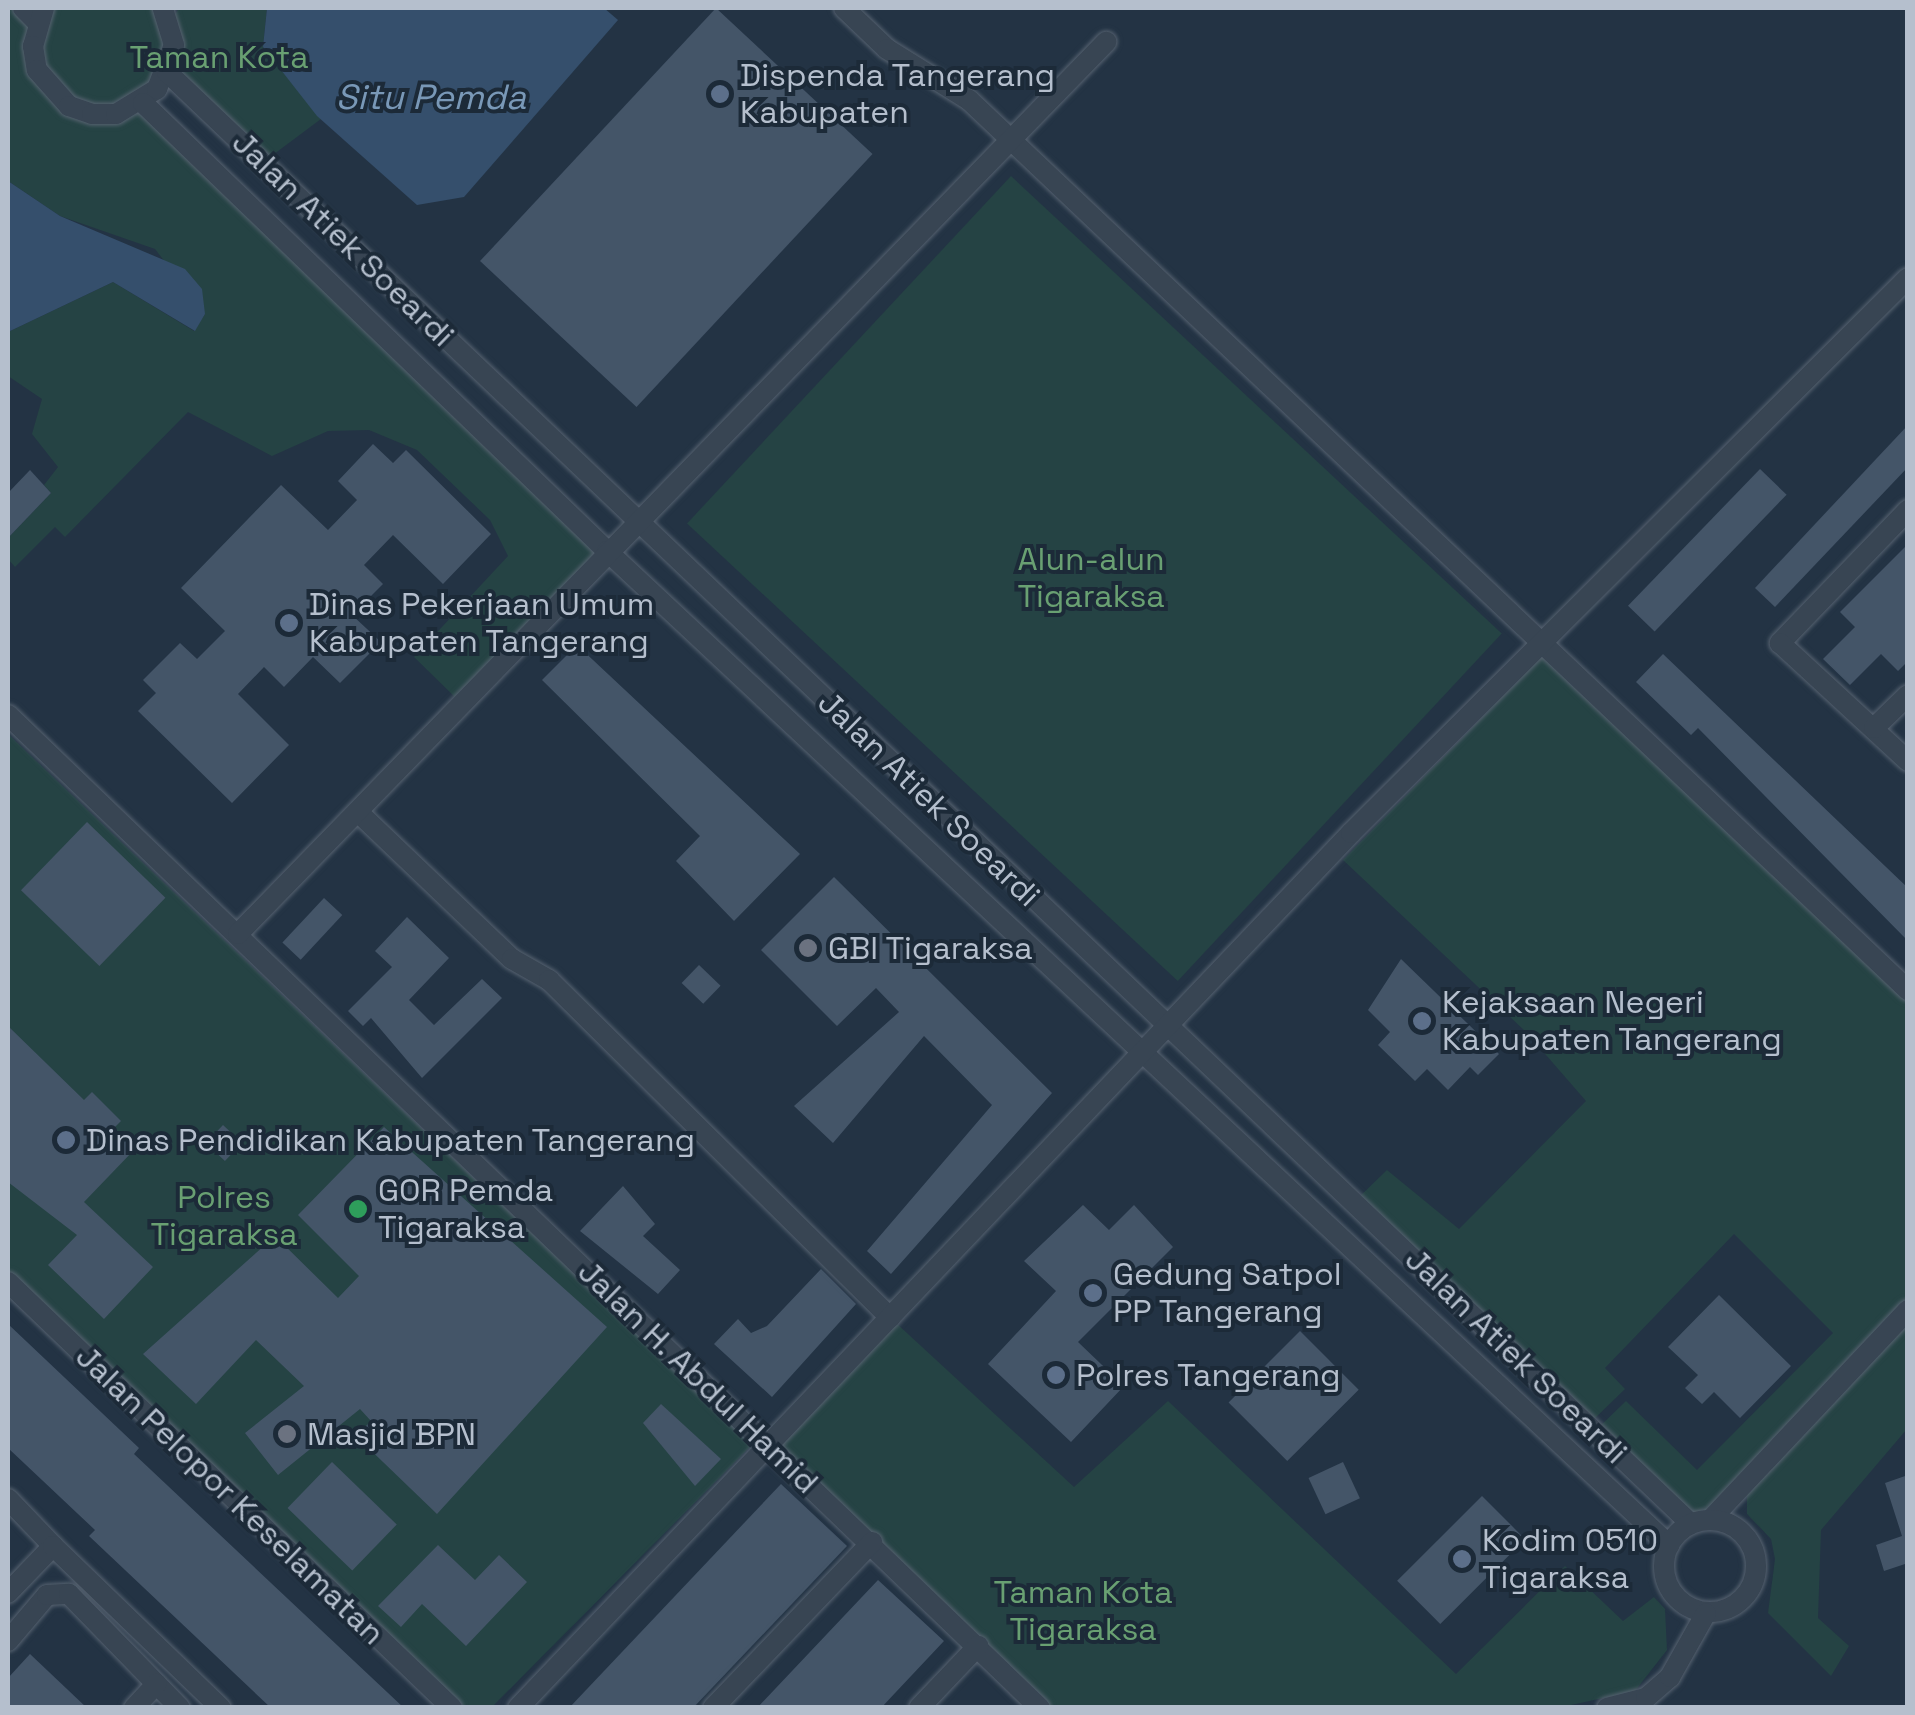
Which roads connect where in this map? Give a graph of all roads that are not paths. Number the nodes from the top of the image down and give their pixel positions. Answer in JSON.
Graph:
{"nodes":[{"id":1,"x":844,"y":8,"type":"edge"},
{"id":2,"x":35,"y":12,"type":"edge"},
{"id":3,"x":171,"y":12,"type":"edge"},
{"id":4,"x":1106,"y":42,"type":"dead end"},
{"id":5,"x":167,"y":72,"type":"junction"},
{"id":6,"x":143,"y":103,"type":"junction"},
{"id":7,"x":1009,"y":138,"type":"junction"},
{"id":8,"x":1908,"y":278,"type":"edge"},
{"id":9,"x":1908,"y":510,"type":"edge"},
{"id":10,"x":637,"y":520,"type":"junction"},
{"id":11,"x":606,"y":551,"type":"junction"},
{"id":12,"x":1540,"y":643,"type":"junction"},
{"id":13,"x":1908,"y":695,"type":"edge"},
{"id":14,"x":8,"y":715,"type":"edge"},
{"id":15,"x":1874,"y":728,"type":"junction"},
{"id":16,"x":1908,"y":761,"type":"edge"},
{"id":17,"x":359,"y":813,"type":"junction"},
{"id":18,"x":238,"y":934,"type":"junction"},
{"id":19,"x":1908,"y":990,"type":"edge"},
{"id":20,"x":1166,"y":1025,"type":"junction"},
{"id":21,"x":1141,"y":1052,"type":"junction"},
{"id":22,"x":8,"y":1282,"type":"edge"},
{"id":23,"x":1908,"y":1310,"type":"edge"},
{"id":24,"x":890,"y":1318,"type":"junction"},
{"id":25,"x":770,"y":1444,"type":"junction"},
{"id":26,"x":8,"y":1499,"type":"edge"},
{"id":27,"x":1701,"y":1521,"type":"junction"},
{"id":28,"x":872,"y":1542,"type":"junction"},
{"id":29,"x":1669,"y":1545,"type":"junction"},
{"id":30,"x":53,"y":1546,"type":"junction"},
{"id":31,"x":8,"y":1593,"type":"edge"},
{"id":32,"x":1706,"y":1613,"type":"junction"},
{"id":33,"x":8,"y":1641,"type":"edge"},
{"id":34,"x":978,"y":1646,"type":"junction"},
{"id":35,"x":156,"y":1684,"type":"junction"},
{"id":36,"x":134,"y":1708,"type":"edge"},
{"id":37,"x":180,"y":1708,"type":"edge"},
{"id":38,"x":221,"y":1708,"type":"edge"},
{"id":39,"x":452,"y":1708,"type":"edge"},
{"id":40,"x":518,"y":1708,"type":"edge"},
{"id":41,"x":713,"y":1708,"type":"edge"},
{"id":42,"x":919,"y":1708,"type":"edge"},
{"id":43,"x":1040,"y":1708,"type":"edge"},
{"id":44,"x":1607,"y":1708,"type":"edge"}],
"edges":[{"from":1,"to":7,"type":"street"},
{"from":2,"to":6,"type":"street"},
{"from":3,"to":5,"type":"street"},
{"from":4,"to":7,"type":"street"},
{"from":5,"to":6,"type":"street"},
{"from":5,"to":10,"type":"street","name":"Jalan Atiek Soeardi"},
{"from":6,"to":11,"type":"street","name":"Jalan Atiek Soeardi"},
{"from":7,"to":10,"type":"street"},
{"from":7,"to":12,"type":"street"},
{"from":8,"to":12,"type":"street"},
{"from":9,"to":15,"type":"street"},
{"from":10,"to":11,"type":"street"},
{"from":10,"to":20,"type":"street","name":"Jalan Atiek Soeardi"},
{"from":11,"to":17,"type":"street"},
{"from":11,"to":21,"type":"street","name":"Jalan Atiek Soeardi"},
{"from":12,"to":19,"type":"street"},
{"from":12,"to":20,"type":"street"},
{"from":13,"to":15,"type":"street"},
{"from":14,"to":18,"type":"street","name":"Jalan H. Abdul Hamid"},
{"from":15,"to":16,"type":"street"},
{"from":17,"to":18,"type":"street"},
{"from":17,"to":24,"type":"street"},
{"from":18,"to":25,"type":"street","name":"Jalan H. Abdul Hamid"},
{"from":20,"to":21,"type":"street"},
{"from":20,"to":27,"type":"street","name":"Jalan Atiek Soeardi"},
{"from":21,"to":24,"type":"street"},
{"from":21,"to":29,"type":"street","name":"Jalan Atiek Soeardi"},
{"from":22,"to":39,"type":"street","name":"Jalan Pelopor Keselamatan"},
{"from":23,"to":27,"type":"street"},
{"from":24,"to":25,"type":"street"},
{"from":25,"to":28,"type":"street","name":"Jalan H. Abdul Hamid"},
{"from":25,"to":40,"type":"street"},
{"from":26,"to":30,"type":"street"},
{"from":27,"to":29,"type":"street"},
{"from":27,"to":32,"type":"street"},
{"from":28,"to":34,"type":"street","name":"Jalan H. Abdul Hamid"},
{"from":28,"to":41,"type":"street"},
{"from":29,"to":32,"type":"street"},
{"from":30,"to":31,"type":"street"},
{"from":30,"to":38,"type":"street"},
{"from":32,"to":44,"type":"street"},
{"from":33,"to":35,"type":"street"},
{"from":34,"to":42,"type":"street"},
{"from":34,"to":43,"type":"street","name":"Jalan H. Abdul Hamid"},
{"from":35,"to":36,"type":"street"},
{"from":35,"to":37,"type":"street"}]}
